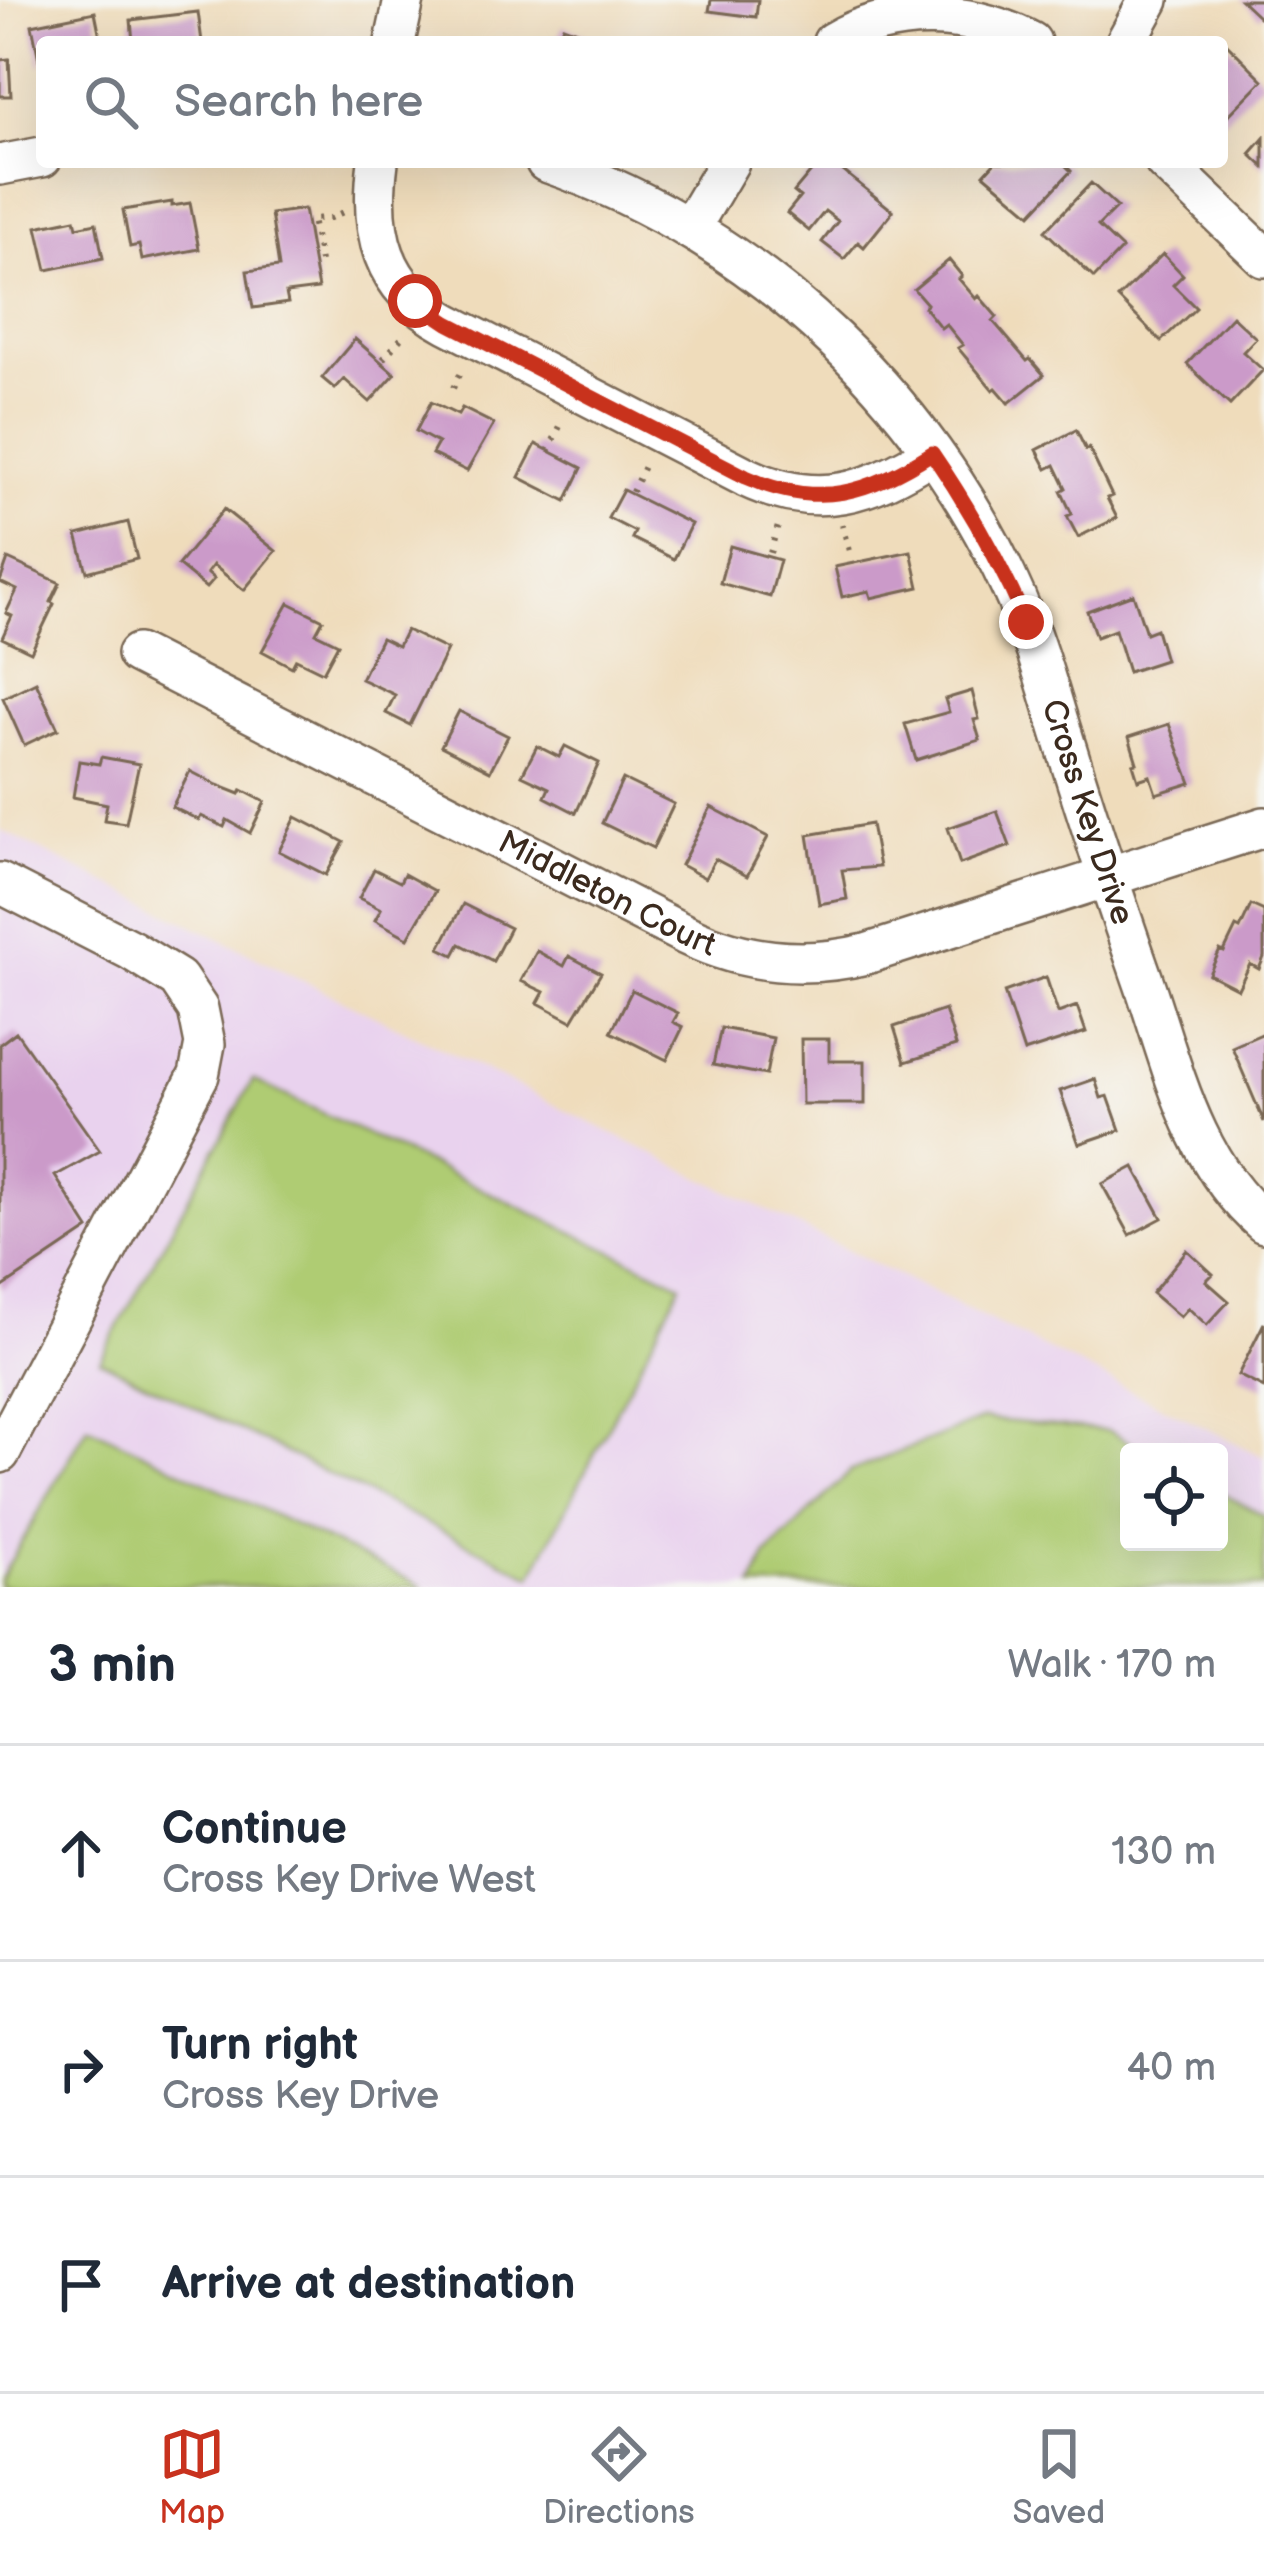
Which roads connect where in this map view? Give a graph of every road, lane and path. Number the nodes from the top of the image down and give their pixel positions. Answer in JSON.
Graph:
{"nodes":[{"id":1,"x":404,"y":0,"type":"edge"},
{"id":2,"x":1149,"y":0,"type":"edge"},
{"id":3,"x":850,"y":23,"type":"edge"},
{"id":4,"x":396,"y":36,"type":"edge"},
{"id":5,"x":1018,"y":36,"type":"edge"},
{"id":6,"x":1129,"y":36,"type":"edge"},
{"id":7,"x":36,"y":158,"type":"edge"},
{"id":8,"x":0,"y":165,"type":"edge"},
{"id":9,"x":377,"y":168,"type":"edge"},
{"id":10,"x":561,"y":168,"type":"edge"},
{"id":11,"x":725,"y":168,"type":"edge"},
{"id":12,"x":1172,"y":168,"type":"edge"},
{"id":13,"x":343,"y":212,"type":"dead end"},
{"id":14,"x":690,"y":228,"type":"junction"},
{"id":15,"x":1264,"y":257,"type":"edge"},
{"id":16,"x":320,"y":262,"type":"dead end"},
{"id":17,"x":407,"y":331,"type":"dead end"},
{"id":18,"x":383,"y":359,"type":"dead end"},
{"id":19,"x":465,"y":366,"type":"dead end"},
{"id":20,"x":453,"y":388,"type":"dead end"},
{"id":21,"x":564,"y":417,"type":"dead end"},
{"id":22,"x":548,"y":451,"type":"dead end"},
{"id":23,"x":932,"y":453,"type":"junction"},
{"id":24,"x":648,"y":459,"type":"dead end"},
{"id":25,"x":632,"y":492,"type":"dead end"},
{"id":26,"x":781,"y":516,"type":"dead end"},
{"id":27,"x":841,"y":521,"type":"dead end"},
{"id":28,"x":770,"y":553,"type":"dead end"},
{"id":29,"x":850,"y":555,"type":"dead end"},
{"id":30,"x":137,"y":654,"type":"dead end"},
{"id":31,"x":1264,"y":827,"type":"edge"},
{"id":32,"x":1107,"y":877,"type":"junction"},
{"id":33,"x":0,"y":884,"type":"edge"},
{"id":34,"x":1264,"y":1223,"type":"edge"},
{"id":35,"x":0,"y":1453,"type":"edge"}],
"edges":[{"from":1,"to":4,"type":"street"},
{"from":2,"to":6,"type":"street"},
{"from":3,"to":5,"type":"street"},
{"from":7,"to":8,"type":"street"},
{"from":9,"to":23,"type":"street"},
{"from":10,"to":14,"type":"street","name":"Cross Key Drive"},
{"from":11,"to":14,"type":"street"},
{"from":12,"to":15,"type":"street"},
{"from":13,"to":16,"type":"path"},
{"from":14,"to":23,"type":"street","name":"Cross Key Drive"},
{"from":17,"to":18,"type":"path"},
{"from":19,"to":20,"type":"path"},
{"from":21,"to":22,"type":"path"},
{"from":23,"to":32,"type":"street","name":"Cross Key Drive"},
{"from":24,"to":25,"type":"path"},
{"from":26,"to":28,"type":"path"},
{"from":27,"to":29,"type":"path"},
{"from":30,"to":32,"type":"street","name":"Middleton Court"},
{"from":31,"to":32,"type":"street","name":"Middleton Court"},
{"from":32,"to":34,"type":"street","name":"Cross Key Drive"},
{"from":33,"to":35,"type":"street"}]}
